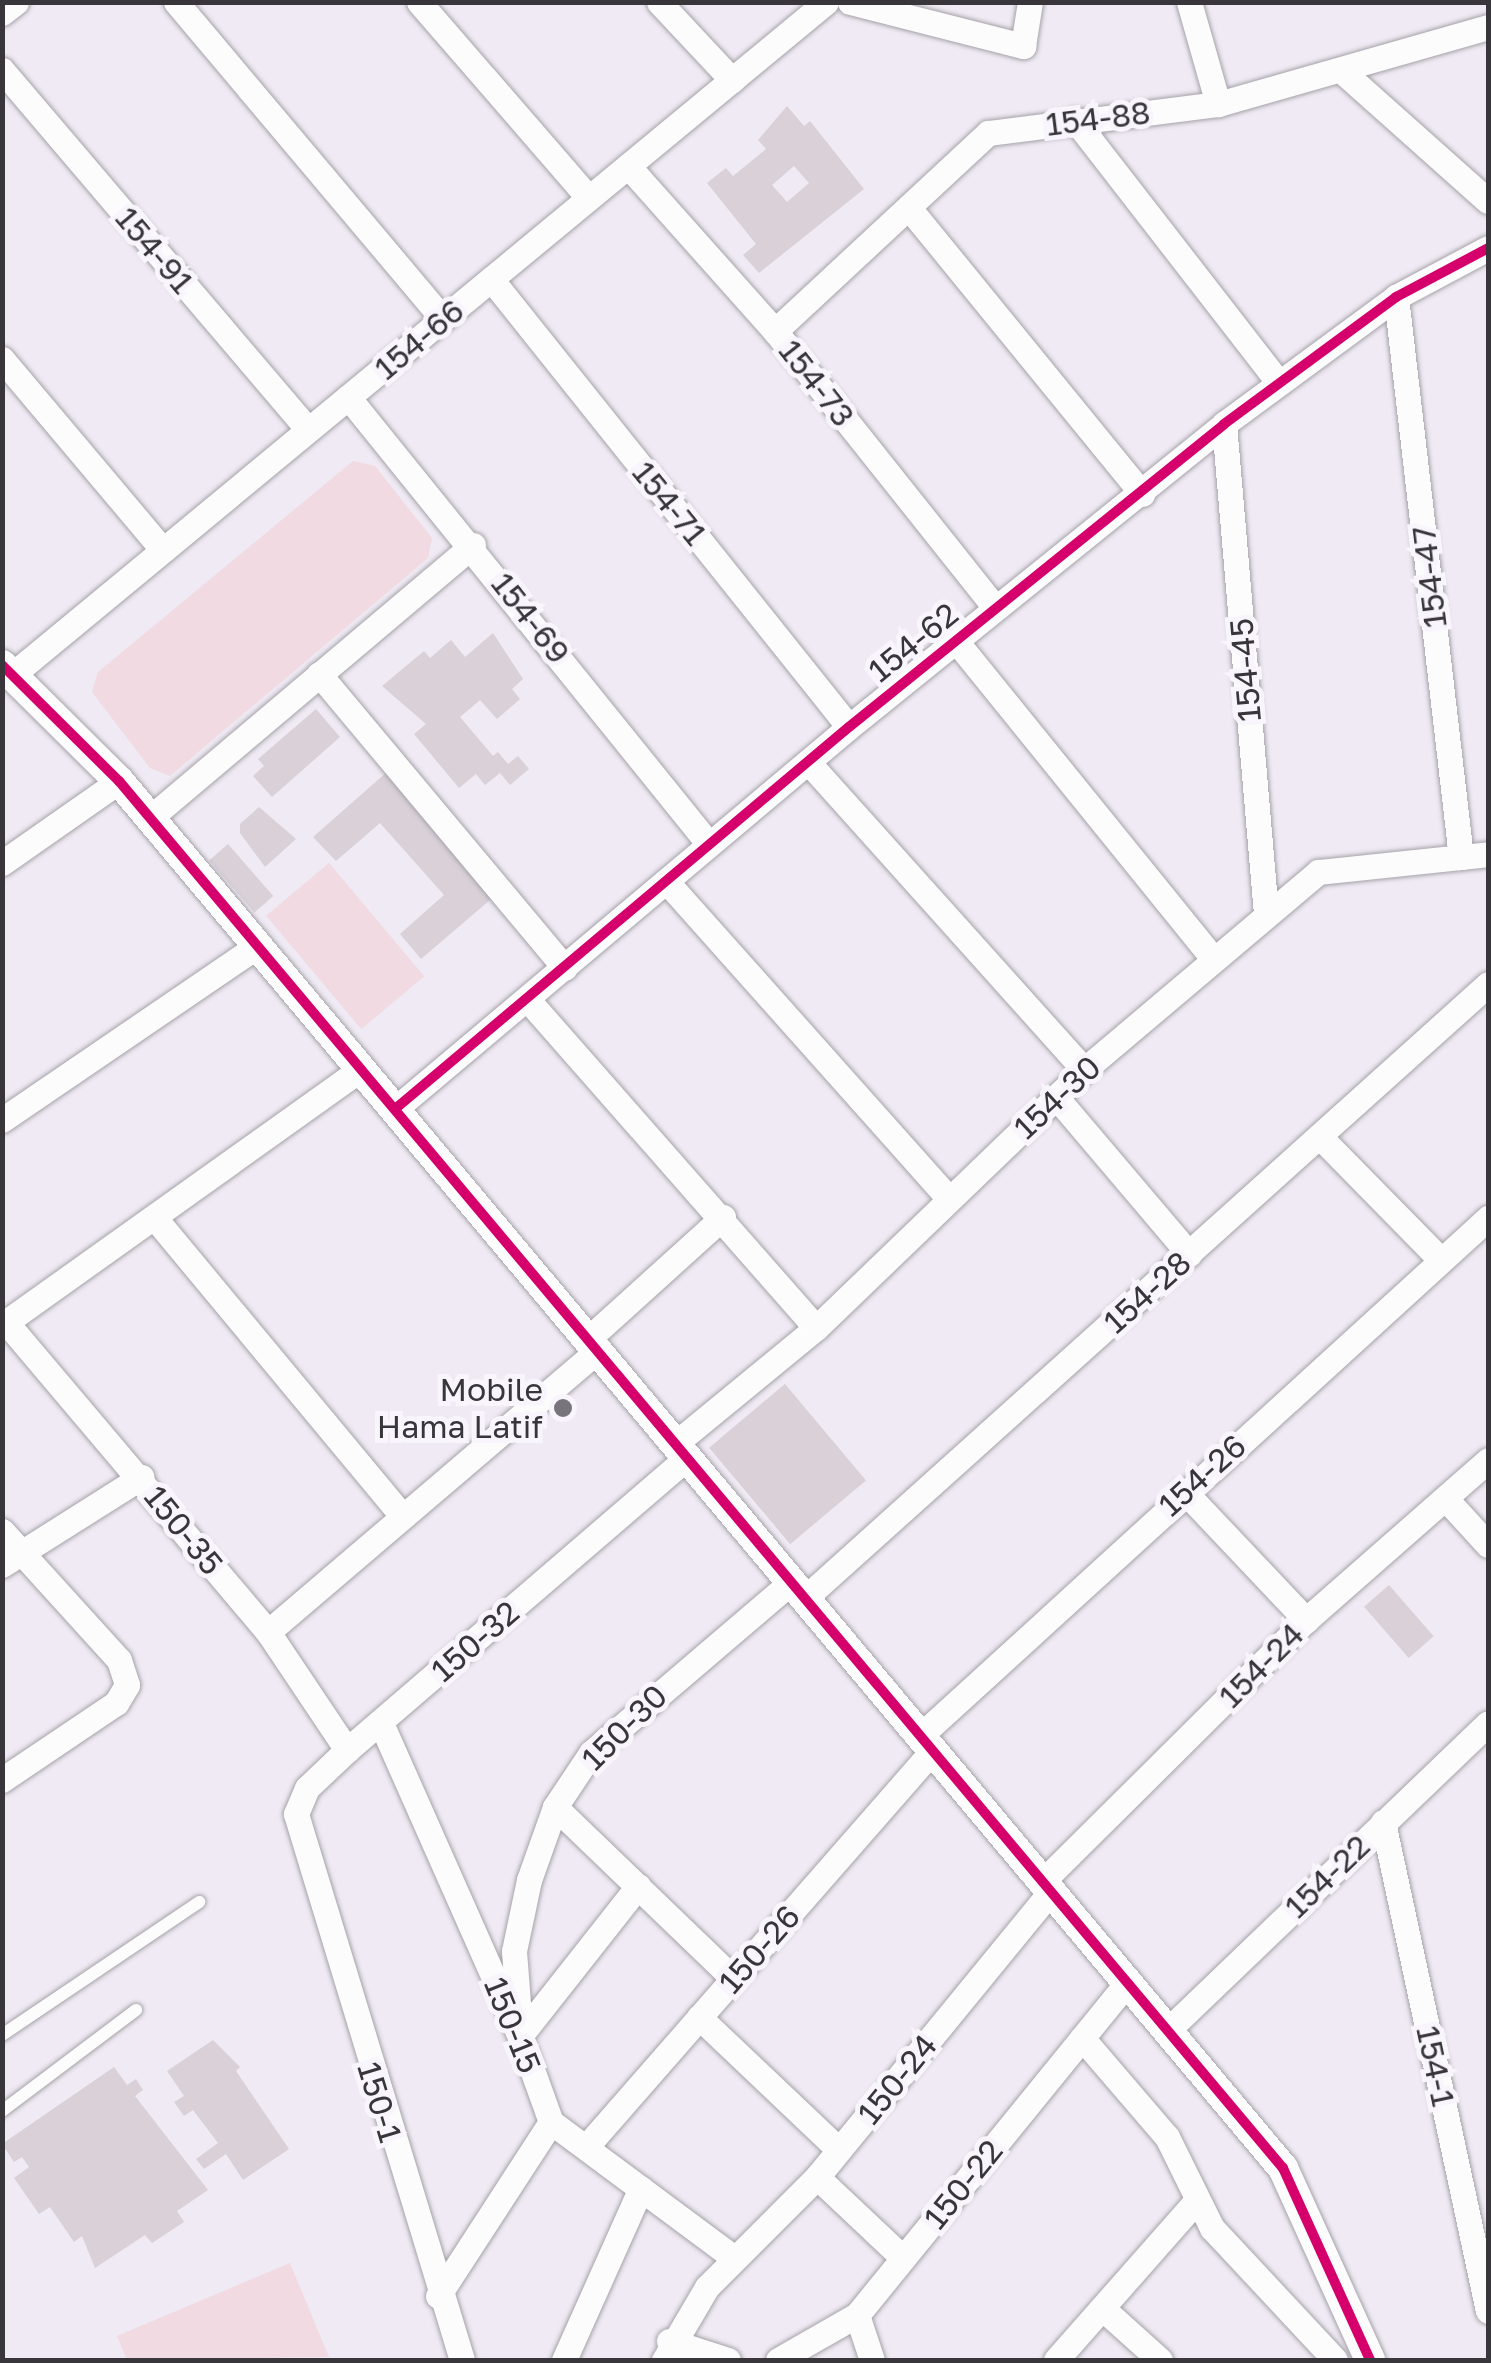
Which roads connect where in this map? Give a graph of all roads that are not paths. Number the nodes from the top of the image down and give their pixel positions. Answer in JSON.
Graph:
{"nodes":[{"id":1,"x":16,"y":2,"type":"edge"},
{"id":2,"x":176,"y":2,"type":"edge"},
{"id":3,"x":420,"y":2,"type":"edge"},
{"id":4,"x":659,"y":2,"type":"edge"},
{"id":5,"x":826,"y":2,"type":"edge"},
{"id":6,"x":850,"y":2,"type":"edge"},
{"id":7,"x":1030,"y":2,"type":"edge"},
{"id":8,"x":1188,"y":2,"type":"edge"},
{"id":9,"x":2,"y":13,"type":"edge"},
{"id":10,"x":1488,"y":27,"type":"edge"},
{"id":11,"x":2,"y":70,"type":"edge"},
{"id":12,"x":1342,"y":72,"type":"junction"},
{"id":13,"x":732,"y":80,"type":"junction"},
{"id":14,"x":1218,"y":104,"type":"junction"},
{"id":15,"x":1075,"y":120,"type":"junction"},
{"id":16,"x":628,"y":166,"type":"junction"},
{"id":17,"x":589,"y":198,"type":"junction"},
{"id":18,"x":1488,"y":201,"type":"edge"},
{"id":19,"x":909,"y":208,"type":"junction"},
{"id":20,"x":1488,"y":248,"type":"edge"},
{"id":21,"x":491,"y":280,"type":"junction"},
{"id":22,"x":1396,"y":297,"type":"junction"},
{"id":23,"x":443,"y":319,"type":"junction"},
{"id":24,"x":775,"y":331,"type":"junction"},
{"id":25,"x":2,"y":360,"type":"edge"},
{"id":26,"x":1278,"y":382,"type":"junction"},
{"id":27,"x":348,"y":397,"type":"junction"},
{"id":28,"x":1224,"y":424,"type":"junction"},
{"id":29,"x":308,"y":430,"type":"junction"},
{"id":30,"x":1142,"y":494,"type":"junction"},
{"id":31,"x":473,"y":544,"type":"junction"},
{"id":32,"x":163,"y":550,"type":"junction"},
{"id":33,"x":995,"y":608,"type":"junction"},
{"id":34,"x":956,"y":640,"type":"junction"},
{"id":35,"x":7,"y":670,"type":"edge"},
{"id":36,"x":318,"y":674,"type":"junction"},
{"id":37,"x":849,"y":727,"type":"junction"},
{"id":38,"x":808,"y":762,"type":"junction"},
{"id":39,"x":119,"y":782,"type":"junction"},
{"id":40,"x":150,"y":818,"type":"junction"},
{"id":41,"x":708,"y":844,"type":"junction"},
{"id":42,"x":1488,"y":854,"type":"edge"},
{"id":43,"x":1461,"y":856,"type":"junction"},
{"id":44,"x":2,"y":864,"type":"edge"},
{"id":45,"x":1318,"y":872,"type":"junction"},
{"id":46,"x":1262,"y":877,"type":"junction"},
{"id":47,"x":666,"y":881,"type":"junction"},
{"id":48,"x":1266,"y":914,"type":"junction"},
{"id":49,"x":257,"y":946,"type":"junction"},
{"id":50,"x":1213,"y":958,"type":"junction"},
{"id":51,"x":565,"y":968,"type":"junction"},
{"id":52,"x":1488,"y":984,"type":"edge"},
{"id":53,"x":528,"y":1000,"type":"junction"},
{"id":54,"x":361,"y":1070,"type":"junction"},
{"id":55,"x":1084,"y":1070,"type":"junction"},
{"id":56,"x":1056,"y":1097,"type":"junction"},
{"id":57,"x":395,"y":1110,"type":"junction"},
{"id":58,"x":2,"y":1120,"type":"edge"},
{"id":59,"x":1321,"y":1138,"type":"junction"},
{"id":60,"x":949,"y":1199,"type":"junction"},
{"id":61,"x":154,"y":1217,"type":"junction"},
{"id":62,"x":723,"y":1217,"type":"junction"},
{"id":63,"x":1488,"y":1218,"type":"edge"},
{"id":64,"x":1189,"y":1254,"type":"junction"},
{"id":65,"x":1441,"y":1260,"type":"junction"},
{"id":66,"x":4,"y":1324,"type":"edge"},
{"id":67,"x":816,"y":1328,"type":"junction"},
{"id":68,"x":592,"y":1345,"type":"junction"},
{"id":69,"x":682,"y":1450,"type":"junction"},
{"id":70,"x":1488,"y":1460,"type":"edge"},
{"id":71,"x":141,"y":1477,"type":"junction"},
{"id":72,"x":1184,"y":1490,"type":"junction"},
{"id":73,"x":1446,"y":1499,"type":"junction"},
{"id":74,"x":402,"y":1516,"type":"junction"},
{"id":75,"x":2,"y":1531,"type":"edge"},
{"id":76,"x":1488,"y":1545,"type":"edge"},
{"id":77,"x":12,"y":1560,"type":"edge"},
{"id":78,"x":798,"y":1590,"type":"junction"},
{"id":79,"x":1306,"y":1620,"type":"junction"},
{"id":80,"x":268,"y":1632,"type":"junction"},
{"id":81,"x":381,"y":1723,"type":"junction"},
{"id":82,"x":1488,"y":1723,"type":"edge"},
{"id":83,"x":926,"y":1743,"type":"junction"},
{"id":84,"x":347,"y":1750,"type":"junction"},
{"id":85,"x":2,"y":1780,"type":"edge"},
{"id":86,"x":556,"y":1807,"type":"junction"},
{"id":87,"x":1382,"y":1822,"type":"junction"},
{"id":88,"x":301,"y":1842,"type":"joint"},
{"id":89,"x":638,"y":1886,"type":"junction"},
{"id":90,"x":1046,"y":1886,"type":"junction"},
{"id":91,"x":199,"y":1902,"type":"dead end"},
{"id":92,"x":733,"y":1978,"type":"junction"},
{"id":93,"x":1128,"y":1982,"type":"junction"},
{"id":94,"x":136,"y":2010,"type":"dead end"},
{"id":95,"x":699,"y":2017,"type":"junction"},
{"id":96,"x":1168,"y":2030,"type":"junction"},
{"id":97,"x":2,"y":2035,"type":"edge"},
{"id":98,"x":520,"y":2036,"type":"junction"},
{"id":99,"x":1082,"y":2038,"type":"junction"},
{"id":100,"x":2,"y":2111,"type":"edge"},
{"id":101,"x":552,"y":2122,"type":"junction"},
{"id":102,"x":586,"y":2147,"type":"junction"},
{"id":103,"x":839,"y":2150,"type":"junction"},
{"id":104,"x":817,"y":2177,"type":"junction"},
{"id":105,"x":641,"y":2188,"type":"junction"},
{"id":106,"x":1198,"y":2200,"type":"junction"},
{"id":107,"x":733,"y":2257,"type":"junction"},
{"id":108,"x":903,"y":2258,"type":"junction"},
{"id":109,"x":438,"y":2296,"type":"junction"},
{"id":110,"x":1102,"y":2308,"type":"junction"},
{"id":111,"x":1488,"y":2311,"type":"edge"},
{"id":112,"x":857,"y":2315,"type":"junction"},
{"id":113,"x":667,"y":2351,"type":"edge"},
{"id":114,"x":462,"y":2360,"type":"edge"},
{"id":115,"x":564,"y":2360,"type":"edge"},
{"id":116,"x":728,"y":2360,"type":"edge"},
{"id":117,"x":778,"y":2360,"type":"edge"},
{"id":118,"x":872,"y":2360,"type":"edge"},
{"id":119,"x":1056,"y":2360,"type":"edge"},
{"id":120,"x":1160,"y":2360,"type":"edge"},
{"id":121,"x":1335,"y":2360,"type":"edge"},
{"id":122,"x":1370,"y":2360,"type":"edge"}],
"edges":[{"from":1,"to":9,"type":"street"},
{"from":2,"to":23,"type":"street"},
{"from":3,"to":17,"type":"street"},
{"from":4,"to":13,"type":"street"},
{"from":5,"to":13,"type":"street","name":"154-66"},
{"from":6,"to":7,"type":"street"},
{"from":8,"to":14,"type":"street"},
{"from":10,"to":12,"type":"street","name":"154-88"},
{"from":11,"to":29,"type":"street","name":"154-91"},
{"from":12,"to":14,"type":"street","name":"154-88"},
{"from":12,"to":18,"type":"street"},
{"from":13,"to":16,"type":"street","name":"154-66"},
{"from":14,"to":15,"type":"street","name":"154-88"},
{"from":15,"to":19,"type":"street","name":"154-88"},
{"from":15,"to":26,"type":"street"},
{"from":16,"to":17,"type":"street","name":"154-66"},
{"from":16,"to":24,"type":"street","name":"154-73"},
{"from":17,"to":21,"type":"street","name":"154-66"},
{"from":19,"to":24,"type":"street","name":"154-88"},
{"from":19,"to":30,"type":"street"},
{"from":20,"to":22,"type":"street","name":"154-62"},
{"from":21,"to":23,"type":"street","name":"154-66"},
{"from":21,"to":37,"type":"street","name":"154-71"},
{"from":22,"to":26,"type":"street","name":"154-62"},
{"from":22,"to":43,"type":"street","name":"154-47"},
{"from":23,"to":27,"type":"street","name":"154-66"},
{"from":24,"to":33,"type":"street","name":"154-73"},
{"from":25,"to":32,"type":"street"},
{"from":26,"to":28,"type":"street","name":"154-62"},
{"from":27,"to":29,"type":"street","name":"154-66"},
{"from":27,"to":31,"type":"street","name":"154-69"},
{"from":28,"to":30,"type":"street","name":"154-62"},
{"from":28,"to":46,"type":"street","name":"154-45"},
{"from":29,"to":32,"type":"street","name":"154-66"},
{"from":30,"to":33,"type":"street","name":"154-62"},
{"from":31,"to":36,"type":"street"},
{"from":31,"to":41,"type":"street","name":"154-69"},
{"from":32,"to":35,"type":"street","name":"154-66"},
{"from":33,"to":34,"type":"street","name":"154-62"},
{"from":34,"to":37,"type":"street","name":"154-62"},
{"from":34,"to":50,"type":"street"},
{"from":35,"to":39,"type":"street"},
{"from":36,"to":40,"type":"street"},
{"from":36,"to":51,"type":"street"},
{"from":37,"to":38,"type":"street","name":"154-62"},
{"from":38,"to":41,"type":"street","name":"154-62"},
{"from":38,"to":55,"type":"street"},
{"from":39,"to":40,"type":"street"},
{"from":39,"to":44,"type":"street"},
{"from":40,"to":49,"type":"street"},
{"from":41,"to":47,"type":"street","name":"154-62"},
{"from":42,"to":43,"type":"street"},
{"from":43,"to":45,"type":"street"},
{"from":45,"to":46,"type":"street"},
{"from":45,"to":48,"type":"street","name":"154-30"},
{"from":46,"to":48,"type":"street","name":"154-45"},
{"from":47,"to":51,"type":"street","name":"154-62"},
{"from":47,"to":60,"type":"street"},
{"from":48,"to":50,"type":"street","name":"154-30"},
{"from":49,"to":54,"type":"street"},
{"from":49,"to":58,"type":"street"},
{"from":50,"to":55,"type":"street","name":"154-30"},
{"from":51,"to":53,"type":"street","name":"154-62"},
{"from":52,"to":59,"type":"street","name":"154-28"},
{"from":53,"to":57,"type":"street","name":"154-62"},
{"from":53,"to":62,"type":"street"},
{"from":54,"to":57,"type":"street"},
{"from":54,"to":61,"type":"street"},
{"from":55,"to":56,"type":"street","name":"154-30"},
{"from":56,"to":60,"type":"street","name":"154-30"},
{"from":56,"to":64,"type":"street"},
{"from":57,"to":68,"type":"street"},
{"from":59,"to":64,"type":"street","name":"154-28"},
{"from":59,"to":65,"type":"street"},
{"from":60,"to":67,"type":"street","name":"154-30"},
{"from":61,"to":66,"type":"street"},
{"from":61,"to":74,"type":"street"},
{"from":62,"to":67,"type":"street"},
{"from":62,"to":68,"type":"street"},
{"from":63,"to":65,"type":"street","name":"154-26"},
{"from":64,"to":78,"type":"street","name":"154-28"},
{"from":65,"to":72,"type":"street","name":"154-26"},
{"from":66,"to":71,"type":"street","name":"150-35"},
{"from":67,"to":69,"type":"street","name":"154-30"},
{"from":68,"to":69,"type":"street"},
{"from":68,"to":74,"type":"street"},
{"from":69,"to":78,"type":"street"},
{"from":69,"to":81,"type":"street","name":"150-32"},
{"from":70,"to":73,"type":"street","name":"154-24"},
{"from":71,"to":77,"type":"street"},
{"from":71,"to":80,"type":"street","name":"150-35"},
{"from":72,"to":79,"type":"street"},
{"from":72,"to":83,"type":"street","name":"154-26"},
{"from":73,"to":76,"type":"street"},
{"from":73,"to":79,"type":"street","name":"154-24"},
{"from":74,"to":80,"type":"street"},
{"from":75,"to":77,"type":"street"},
{"from":77,"to":85,"type":"street"},
{"from":78,"to":83,"type":"street"},
{"from":78,"to":86,"type":"street","name":"150-30"},
{"from":79,"to":90,"type":"street","name":"154-24"},
{"from":80,"to":84,"type":"street","name":"150-35"},
{"from":81,"to":84,"type":"street","name":"150-32"},
{"from":81,"to":98,"type":"street","name":"150-15"},
{"from":82,"to":87,"type":"street","name":"154-22"},
{"from":83,"to":90,"type":"street"},
{"from":83,"to":92,"type":"street","name":"150-26"},
{"from":84,"to":88,"type":"street","name":"150-32"},
{"from":86,"to":89,"type":"street"},
{"from":86,"to":98,"type":"street","name":"150-30"},
{"from":87,"to":96,"type":"street","name":"154-22"},
{"from":87,"to":111,"type":"street","name":"154-1"},
{"from":88,"to":109,"type":"street","name":"150-1"},
{"from":89,"to":92,"type":"street"},
{"from":89,"to":98,"type":"street"},
{"from":90,"to":93,"type":"street"},
{"from":90,"to":103,"type":"street","name":"150-24"},
{"from":91,"to":97,"type":"lane"},
{"from":92,"to":95,"type":"street","name":"150-26"},
{"from":93,"to":96,"type":"street"},
{"from":93,"to":99,"type":"street","name":"150-22"},
{"from":94,"to":100,"type":"lane"},
{"from":95,"to":102,"type":"street","name":"150-26"},
{"from":95,"to":103,"type":"street"},
{"from":96,"to":122,"type":"street"},
{"from":98,"to":101,"type":"street","name":"150-15"},
{"from":99,"to":106,"type":"street"},
{"from":99,"to":108,"type":"street","name":"150-22"},
{"from":101,"to":102,"type":"street"},
{"from":101,"to":109,"type":"street"},
{"from":102,"to":105,"type":"street"},
{"from":103,"to":104,"type":"street","name":"150-24"},
{"from":104,"to":107,"type":"street","name":"150-24"},
{"from":104,"to":108,"type":"street"},
{"from":105,"to":107,"type":"street"},
{"from":105,"to":115,"type":"street"},
{"from":106,"to":110,"type":"street"},
{"from":106,"to":121,"type":"street"},
{"from":107,"to":113,"type":"street","name":"150-24"},
{"from":108,"to":112,"type":"street","name":"150-22"},
{"from":109,"to":114,"type":"street","name":"150-1"},
{"from":110,"to":119,"type":"street"},
{"from":110,"to":120,"type":"street"},
{"from":112,"to":117,"type":"street","name":"150-22"},
{"from":112,"to":118,"type":"street"},
{"from":113,"to":116,"type":"street"}]}
